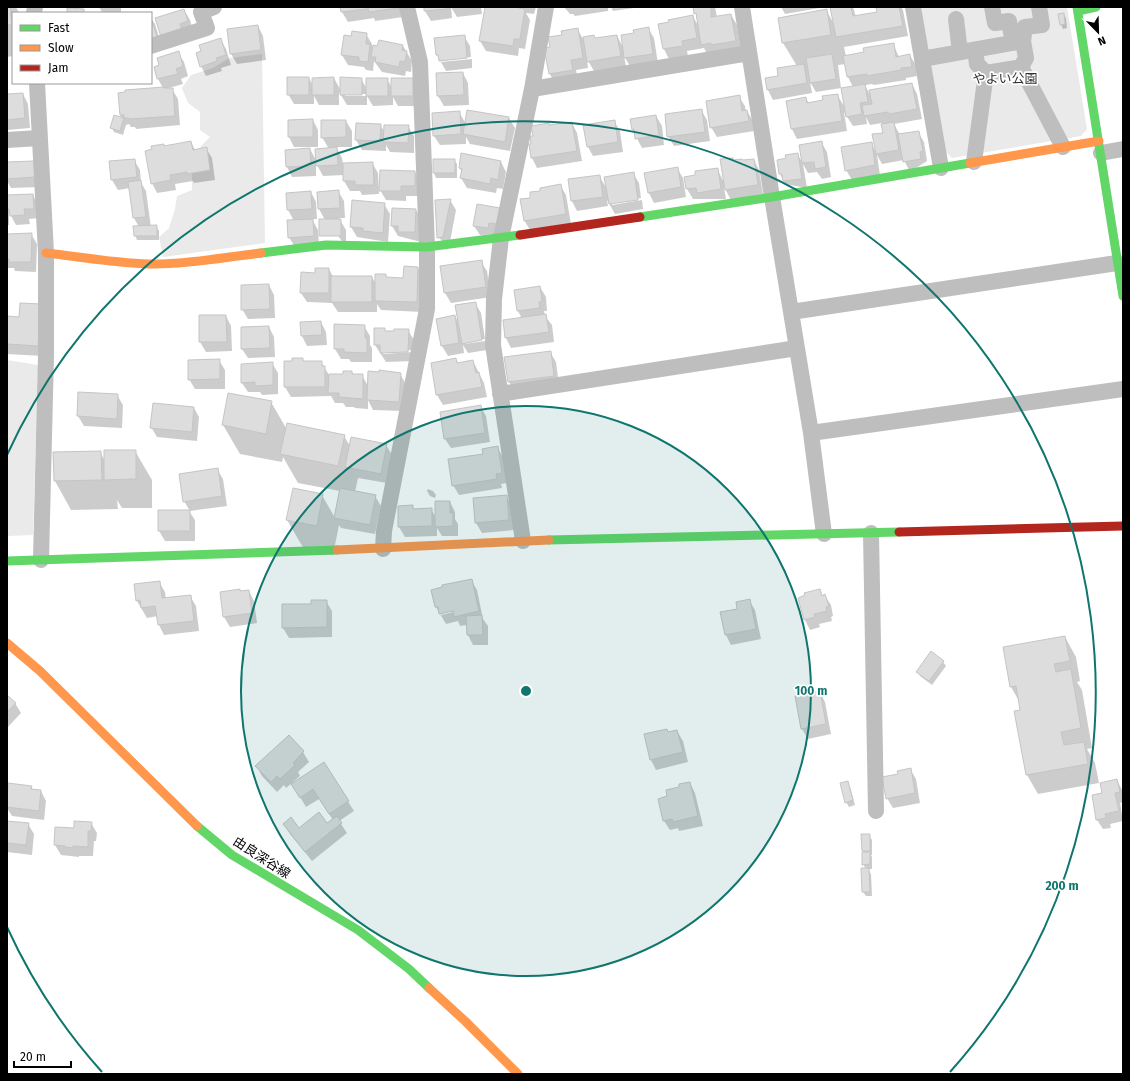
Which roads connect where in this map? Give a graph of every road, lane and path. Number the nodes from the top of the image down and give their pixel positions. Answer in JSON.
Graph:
{"nodes":[{"id":1,"x":214,"y":7,"type":"edge"},
{"id":2,"x":407,"y":7,"type":"edge"},
{"id":3,"x":546,"y":7,"type":"edge"},
{"id":4,"x":742,"y":7,"type":"edge"},
{"id":5,"x":914,"y":7,"type":"edge"},
{"id":6,"x":992,"y":7,"type":"edge"},
{"id":7,"x":1039,"y":7,"type":"edge"},
{"id":8,"x":1096,"y":7,"type":"edge"},
{"id":9,"x":1078,"y":9,"type":"edge"},
{"id":10,"x":956,"y":19,"type":"dead end"},
{"id":11,"x":1020,"y":37,"type":"junction"},
{"id":12,"x":152,"y":46,"type":"edge"},
{"id":13,"x":967,"y":51,"type":"junction"},
{"id":14,"x":749,"y":53,"type":"junction"},
{"id":15,"x":922,"y":59,"type":"junction"},
{"id":16,"x":1021,"y":67,"type":"junction"},
{"id":17,"x":986,"y":73,"type":"junction"},
{"id":18,"x":37,"y":84,"type":"edge"},
{"id":19,"x":532,"y":89,"type":"junction"},
{"id":20,"x":39,"y":138,"type":"junction"},
{"id":21,"x":7,"y":140,"type":"edge"},
{"id":22,"x":1063,"y":147,"type":"junction"},
{"id":23,"x":1100,"y":147,"type":"junction"},
{"id":24,"x":1123,"y":149,"type":"edge"},
{"id":25,"x":974,"y":162,"type":"junction"},
{"id":26,"x":941,"y":168,"type":"junction"},
{"id":27,"x":772,"y":197,"type":"junction"},
{"id":28,"x":501,"y":238,"type":"junction"},
{"id":29,"x":427,"y":247,"type":"junction"},
{"id":30,"x":46,"y":253,"type":"junction"},
{"id":31,"x":1117,"y":263,"type":"junction"},
{"id":32,"x":1123,"y":296,"type":"edge"},
{"id":33,"x":791,"y":312,"type":"junction"},
{"id":34,"x":797,"y":348,"type":"junction"},
{"id":35,"x":1123,"y":389,"type":"edge"},
{"id":36,"x":500,"y":394,"type":"junction"},
{"id":37,"x":812,"y":433,"type":"junction"},
{"id":38,"x":1123,"y":526,"type":"edge"},
{"id":39,"x":871,"y":533,"type":"junction"},
{"id":40,"x":824,"y":534,"type":"junction"},
{"id":41,"x":523,"y":542,"type":"junction"},
{"id":42,"x":383,"y":549,"type":"junction"},
{"id":43,"x":41,"y":560,"type":"junction"},
{"id":44,"x":7,"y":561,"type":"edge"},
{"id":45,"x":7,"y":643,"type":"edge"},
{"id":46,"x":876,"y":811,"type":"dead end"},
{"id":47,"x":518,"y":1074,"type":"edge"}],
"edges":[{"from":1,"to":12,"type":"street"},
{"from":2,"to":29,"type":"street"},
{"from":3,"to":19,"type":"street"},
{"from":4,"to":14,"type":"street"},
{"from":5,"to":15,"type":"street"},
{"from":6,"to":11,"type":"street"},
{"from":7,"to":11,"type":"street"},
{"from":8,"to":9,"type":"street"},
{"from":9,"to":23,"type":"street"},
{"from":10,"to":13,"type":"street"},
{"from":11,"to":13,"type":"street"},
{"from":11,"to":16,"type":"street"},
{"from":13,"to":15,"type":"street"},
{"from":13,"to":17,"type":"street"},
{"from":14,"to":19,"type":"street"},
{"from":14,"to":27,"type":"street"},
{"from":15,"to":26,"type":"street"},
{"from":16,"to":17,"type":"street"},
{"from":16,"to":22,"type":"street"},
{"from":17,"to":25,"type":"street"},
{"from":18,"to":20,"type":"street"},
{"from":19,"to":28,"type":"street"},
{"from":20,"to":21,"type":"street"},
{"from":20,"to":30,"type":"street"},
{"from":22,"to":23,"type":"street"},
{"from":22,"to":25,"type":"street"},
{"from":23,"to":24,"type":"street"},
{"from":23,"to":31,"type":"street"},
{"from":25,"to":26,"type":"street"},
{"from":26,"to":27,"type":"street"},
{"from":27,"to":28,"type":"street"},
{"from":27,"to":33,"type":"street"},
{"from":28,"to":29,"type":"street"},
{"from":28,"to":36,"type":"street"},
{"from":29,"to":30,"type":"street"},
{"from":29,"to":42,"type":"street"},
{"from":30,"to":43,"type":"street"},
{"from":31,"to":32,"type":"street"},
{"from":31,"to":33,"type":"street"},
{"from":33,"to":34,"type":"street"},
{"from":34,"to":36,"type":"street"},
{"from":34,"to":37,"type":"street"},
{"from":35,"to":37,"type":"street"},
{"from":36,"to":41,"type":"street"},
{"from":37,"to":40,"type":"street"},
{"from":38,"to":39,"type":"street"},
{"from":39,"to":40,"type":"street"},
{"from":39,"to":46,"type":"street"},
{"from":40,"to":41,"type":"street"},
{"from":41,"to":42,"type":"street"},
{"from":42,"to":43,"type":"street"},
{"from":43,"to":44,"type":"street"},
{"from":45,"to":47,"type":"street","name":"由良深谷線"}]}
